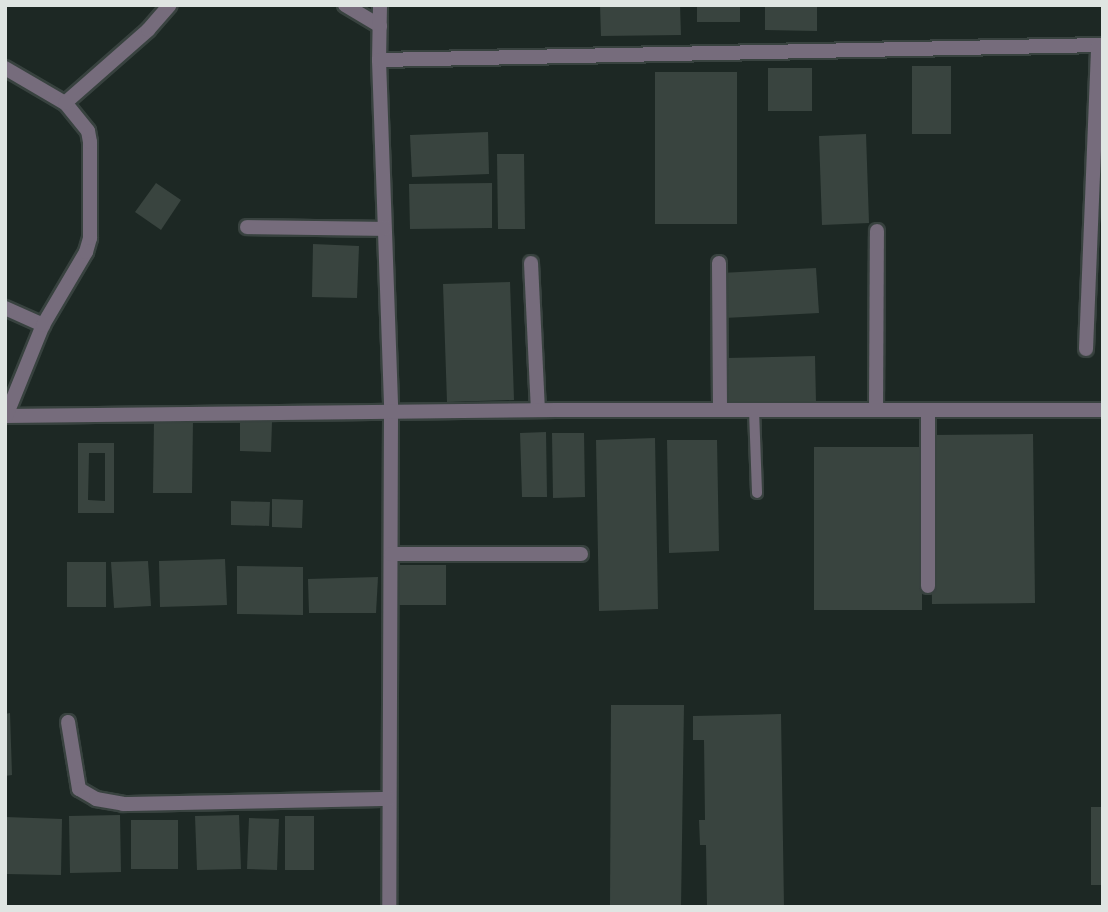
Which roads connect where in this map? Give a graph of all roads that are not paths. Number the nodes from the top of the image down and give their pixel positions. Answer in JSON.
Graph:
{"nodes":[{"id":1,"x":170,"y":5,"type":"edge"},
{"id":2,"x":345,"y":5,"type":"edge"},
{"id":3,"x":380,"y":5,"type":"edge"},
{"id":4,"x":380,"y":26,"type":"junction"},
{"id":5,"x":1100,"y":45,"type":"edge"},
{"id":6,"x":379,"y":60,"type":"junction"},
{"id":7,"x":5,"y":68,"type":"edge"},
{"id":8,"x":65,"y":103,"type":"junction"},
{"id":9,"x":247,"y":226,"type":"dead end"},
{"id":10,"x":384,"y":229,"type":"junction"},
{"id":11,"x":877,"y":231,"type":"dead end"},
{"id":12,"x":531,"y":263,"type":"dead end"},
{"id":13,"x":719,"y":263,"type":"dead end"},
{"id":14,"x":5,"y":308,"type":"edge"},
{"id":15,"x":43,"y":325,"type":"junction"},
{"id":16,"x":1086,"y":349,"type":"dead end"},
{"id":17,"x":538,"y":410,"type":"junction"},
{"id":18,"x":720,"y":410,"type":"junction"},
{"id":19,"x":754,"y":410,"type":"junction"},
{"id":20,"x":876,"y":410,"type":"junction"},
{"id":21,"x":928,"y":410,"type":"junction"},
{"id":22,"x":1103,"y":410,"type":"edge"},
{"id":23,"x":391,"y":412,"type":"junction"},
{"id":24,"x":6,"y":416,"type":"edge"},
{"id":25,"x":757,"y":493,"type":"dead end"},
{"id":26,"x":391,"y":554,"type":"junction"},
{"id":27,"x":581,"y":554,"type":"dead end"},
{"id":28,"x":928,"y":586,"type":"dead end"},
{"id":29,"x":68,"y":722,"type":"dead end"},
{"id":30,"x":388,"y":799,"type":"junction"},
{"id":31,"x":389,"y":907,"type":"edge"}],
"edges":[{"from":1,"to":8,"type":"street"},
{"from":2,"to":4,"type":"street"},
{"from":3,"to":4,"type":"street"},
{"from":4,"to":6,"type":"street"},
{"from":5,"to":6,"type":"street"},
{"from":5,"to":16,"type":"street"},
{"from":6,"to":10,"type":"street"},
{"from":7,"to":8,"type":"street"},
{"from":8,"to":15,"type":"street"},
{"from":9,"to":10,"type":"street"},
{"from":10,"to":23,"type":"street"},
{"from":11,"to":20,"type":"street"},
{"from":12,"to":17,"type":"street"},
{"from":13,"to":18,"type":"street"},
{"from":14,"to":15,"type":"street"},
{"from":15,"to":24,"type":"street"},
{"from":17,"to":18,"type":"street"},
{"from":17,"to":23,"type":"street"},
{"from":18,"to":19,"type":"street"},
{"from":19,"to":20,"type":"street"},
{"from":19,"to":25,"type":"lane"},
{"from":20,"to":21,"type":"street"},
{"from":21,"to":22,"type":"street"},
{"from":21,"to":28,"type":"street"},
{"from":23,"to":24,"type":"street"},
{"from":23,"to":26,"type":"street"},
{"from":26,"to":27,"type":"street"},
{"from":26,"to":30,"type":"street"},
{"from":29,"to":30,"type":"street"},
{"from":30,"to":31,"type":"street"}]}
